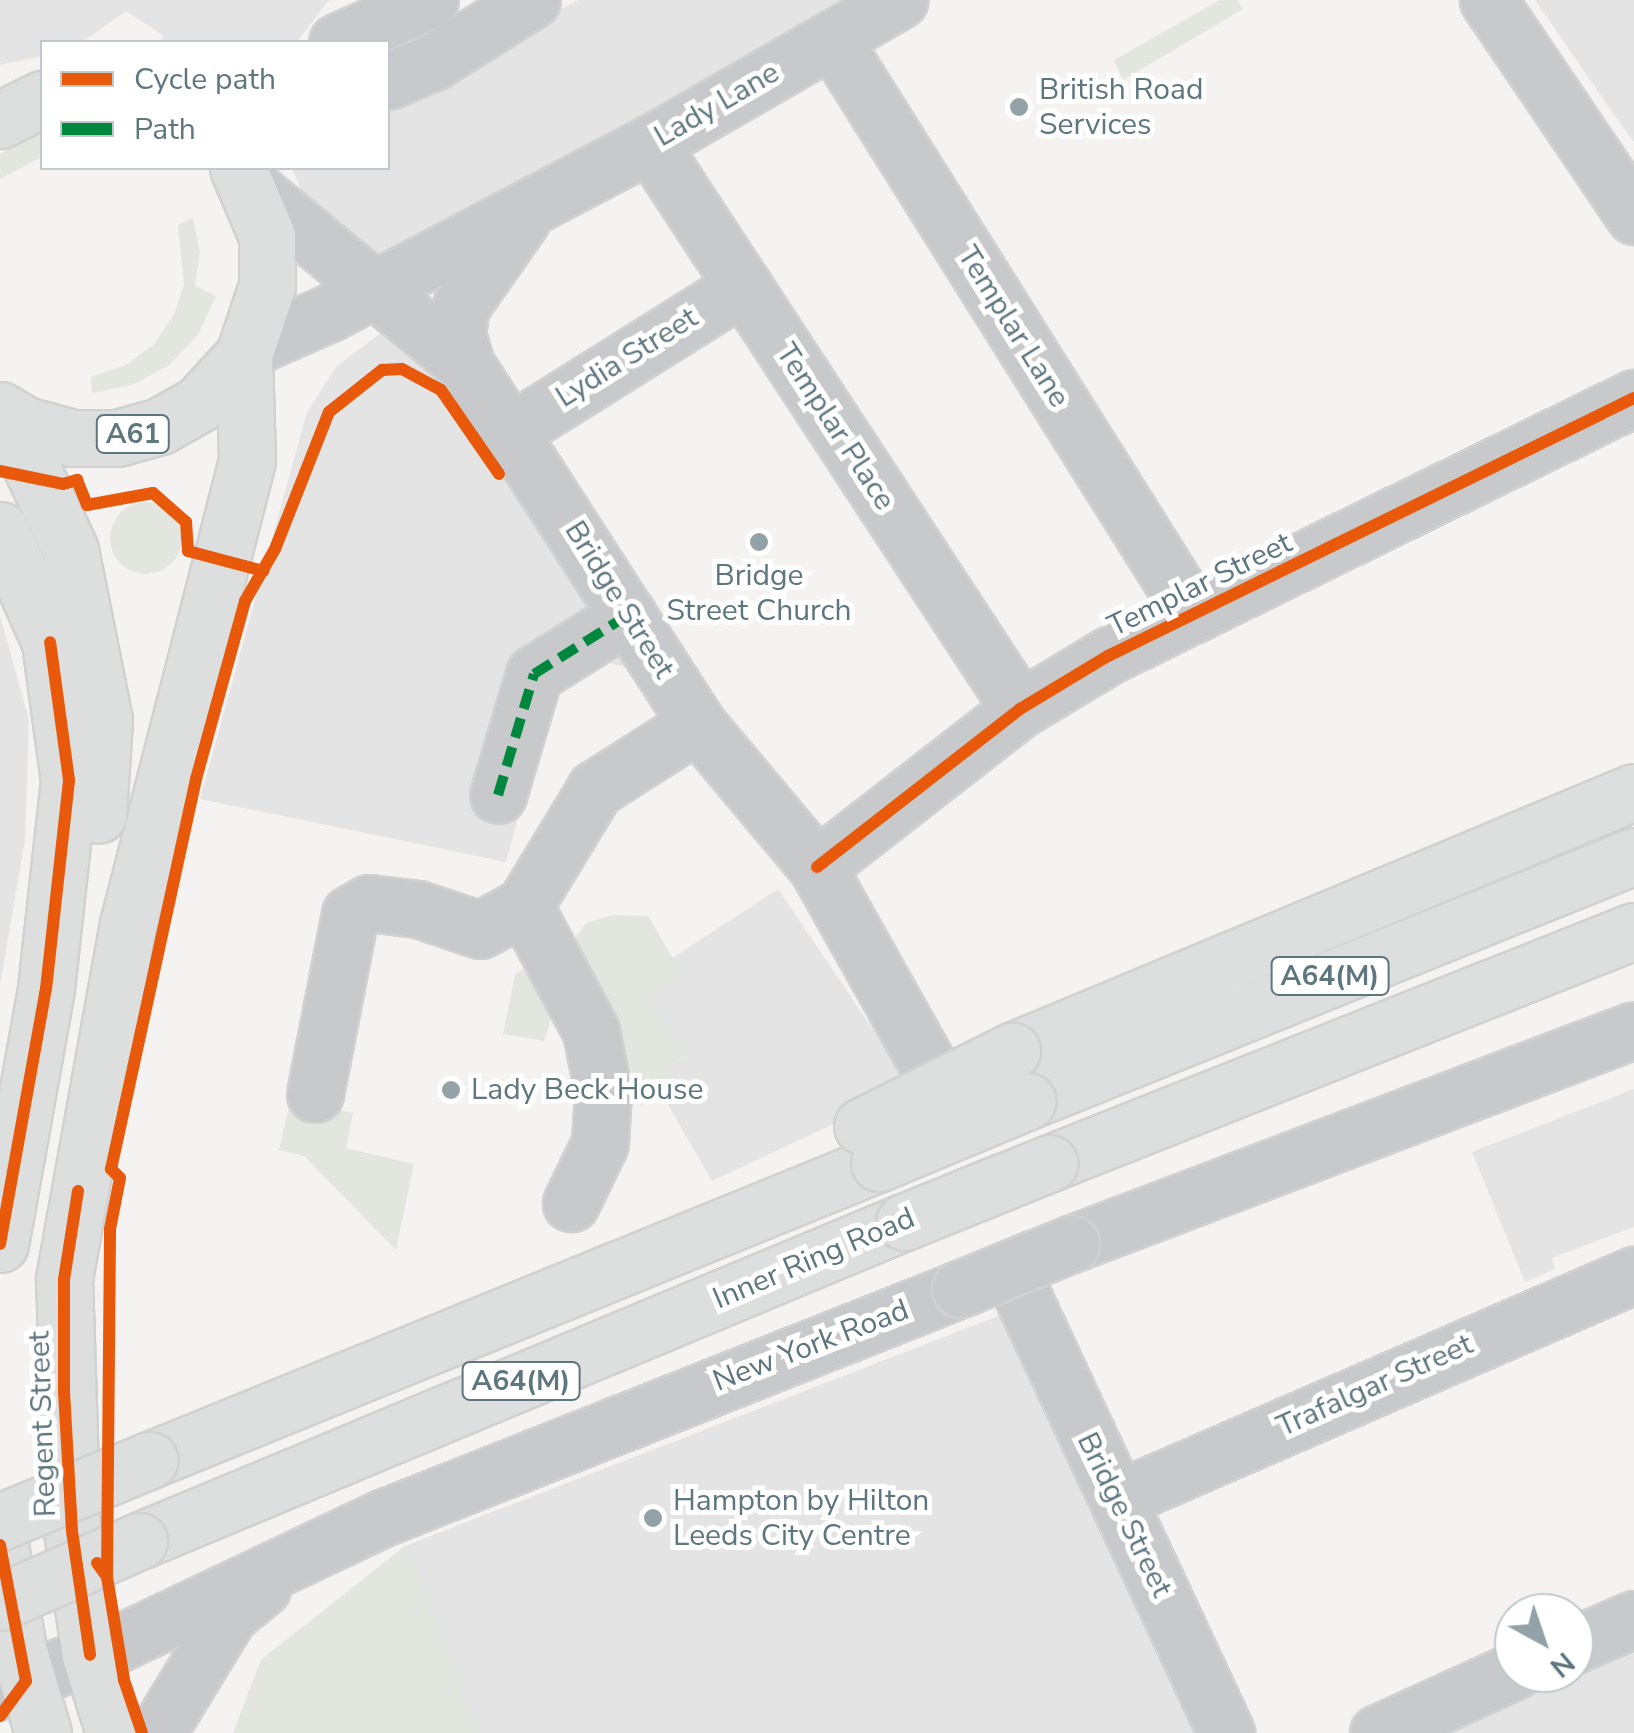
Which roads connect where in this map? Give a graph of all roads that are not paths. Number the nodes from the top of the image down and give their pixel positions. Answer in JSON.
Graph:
{"nodes":[{"id":1,"x":430,"y":0,"type":"edge"},
{"id":2,"x":532,"y":0,"type":"edge"},
{"id":3,"x":899,"y":0,"type":"edge"},
{"id":4,"x":1488,"y":0,"type":"edge"},
{"id":5,"x":832,"y":39,"type":"junction"},
{"id":6,"x":341,"y":40,"type":"edge"},
{"id":7,"x":390,"y":80,"type":"edge"},
{"id":8,"x":650,"y":144,"type":"junction"},
{"id":9,"x":247,"y":175,"type":"edge"},
{"id":10,"x":1620,"y":195,"type":"edge"},
{"id":11,"x":533,"y":205,"type":"junction"},
{"id":12,"x":743,"y":286,"type":"junction"},
{"id":13,"x":372,"y":289,"type":"junction"},
{"id":14,"x":245,"y":352,"type":"junction"},
{"id":15,"x":466,"y":365,"type":"junction"},
{"id":16,"x":1634,"y":398,"type":"edge"},
{"id":17,"x":0,"y":410,"type":"edge"},
{"id":18,"x":0,"y":419,"type":"edge"},
{"id":19,"x":512,"y":431,"type":"junction"},
{"id":20,"x":0,"y":530,"type":"edge"},
{"id":21,"x":628,"y":614,"type":"junction"},
{"id":22,"x":1193,"y":614,"type":"junction"},
{"id":23,"x":1020,"y":709,"type":"junction"},
{"id":24,"x":697,"y":724,"type":"junction"},
{"id":25,"x":1634,"y":792,"type":"edge"},
{"id":26,"x":498,"y":795,"type":"dead end"},
{"id":27,"x":1634,"y":856,"type":"edge"},
{"id":28,"x":817,"y":867,"type":"junction"},
{"id":29,"x":524,"y":906,"type":"junction"},
{"id":30,"x":1634,"y":931,"type":"edge"},
{"id":31,"x":46,"y":989,"type":"junction"},
{"id":32,"x":1634,"y":1030,"type":"edge"},
{"id":33,"x":927,"y":1063,"type":"tunnel mouth"},
{"id":34,"x":1020,"y":1076,"type":"junction"},
{"id":35,"x":314,"y":1094,"type":"dead end"},
{"id":36,"x":9,"y":1156,"type":"edge"},
{"id":37,"x":571,"y":1203,"type":"dead end"},
{"id":38,"x":0,"y":1244,"type":"edge"},
{"id":39,"x":1634,"y":1275,"type":"edge"},
{"id":40,"x":1023,"y":1296,"type":"tunnel mouth"},
{"id":41,"x":1118,"y":1499,"type":"junction"},
{"id":42,"x":0,"y":1522,"type":"edge"},
{"id":43,"x":0,"y":1545,"type":"edge"},
{"id":44,"x":302,"y":1553,"type":"junction"},
{"id":45,"x":0,"y":1602,"type":"edge"},
{"id":46,"x":1634,"y":1619,"type":"edge"},
{"id":47,"x":1594,"y":1636,"type":"edge"},
{"id":48,"x":90,"y":1655,"type":"junction"},
{"id":49,"x":1494,"y":1680,"type":"edge"},
{"id":50,"x":13,"y":1686,"type":"edge"},
{"id":51,"x":43,"y":1733,"type":"edge"},
{"id":52,"x":114,"y":1733,"type":"edge"},
{"id":53,"x":157,"y":1733,"type":"edge"},
{"id":54,"x":1226,"y":1733,"type":"edge"},
{"id":55,"x":1378,"y":1733,"type":"edge"}],
"edges":[{"from":1,"to":6,"type":"street"},
{"from":2,"to":7,"type":"street"},
{"from":3,"to":5,"type":"street","name":"Lady Lane"},
{"from":4,"to":10,"type":"street"},
{"from":5,"to":8,"type":"street","name":"Lady Lane"},
{"from":5,"to":22,"type":"street","name":"Templar Lane"},
{"from":8,"to":11,"type":"street","name":"Lady Lane"},
{"from":8,"to":12,"type":"street","name":"Templar Place"},
{"from":9,"to":13,"type":"street","name":"Bridge Street"},
{"from":9,"to":14,"type":"highway","number":"A61"},
{"from":11,"to":13,"type":"street","name":"Lady Lane"},
{"from":11,"to":15,"type":"street","name":"Lady Lane"},
{"from":12,"to":19,"type":"street","name":"Lydia Street"},
{"from":12,"to":23,"type":"street","name":"Templar Place"},
{"from":13,"to":14,"type":"street","name":"Lady Lane"},
{"from":13,"to":15,"type":"street","name":"Bridge Street"},
{"from":14,"to":17,"type":"highway","number":"A61"},
{"from":14,"to":48,"type":"highway","name":"Regent Street","number":"A61"},
{"from":15,"to":19,"type":"street","name":"Bridge Street"},
{"from":16,"to":22,"type":"street","name":"Templar Street"},
{"from":18,"to":31,"type":"highway"},
{"from":19,"to":21,"type":"street","name":"Bridge Street"},
{"from":20,"to":31,"type":"highway"},
{"from":21,"to":24,"type":"street","name":"Bridge Street"},
{"from":21,"to":26,"type":"street"},
{"from":22,"to":23,"type":"street","name":"Templar Street"},
{"from":23,"to":28,"type":"street","name":"Templar Street"},
{"from":24,"to":28,"type":"street","name":"Bridge Street"},
{"from":24,"to":29,"type":"street"},
{"from":25,"to":34,"type":"highway","number":"A64(M)"},
{"from":27,"to":34,"type":"highway","name":"Inner Ring Road","number":"A64(M)"},
{"from":28,"to":33,"type":"street","name":"Bridge Street"},
{"from":29,"to":35,"type":"street"},
{"from":29,"to":37,"type":"street"},
{"from":30,"to":45,"type":"highway","name":"Inner Ring Road","number":"A64(M)","bridge":true},
{"from":31,"to":36,"type":"highway"},
{"from":32,"to":44,"type":"street","name":"New York Road","bridge":true},
{"from":34,"to":42,"type":"highway","name":"Inner Ring Road","number":"A64(M)","bridge":true},
{"from":36,"to":38,"type":"highway"},
{"from":39,"to":41,"type":"street","name":"Trafalgar Street"},
{"from":40,"to":41,"type":"street","name":"Bridge Street"},
{"from":41,"to":54,"type":"street","name":"Bridge Street"},
{"from":43,"to":50,"type":"highway","name":"Regent Street"},
{"from":44,"to":48,"type":"street","name":"New York Road"},
{"from":44,"to":53,"type":"street"},
{"from":46,"to":47,"type":"street"},
{"from":48,"to":50,"type":"street","name":"New York Road"},
{"from":48,"to":52,"type":"highway","name":"Regent Street","number":"A61"},
{"from":49,"to":55,"type":"street"},
{"from":50,"to":51,"type":"highway","name":"Regent Street"}]}
